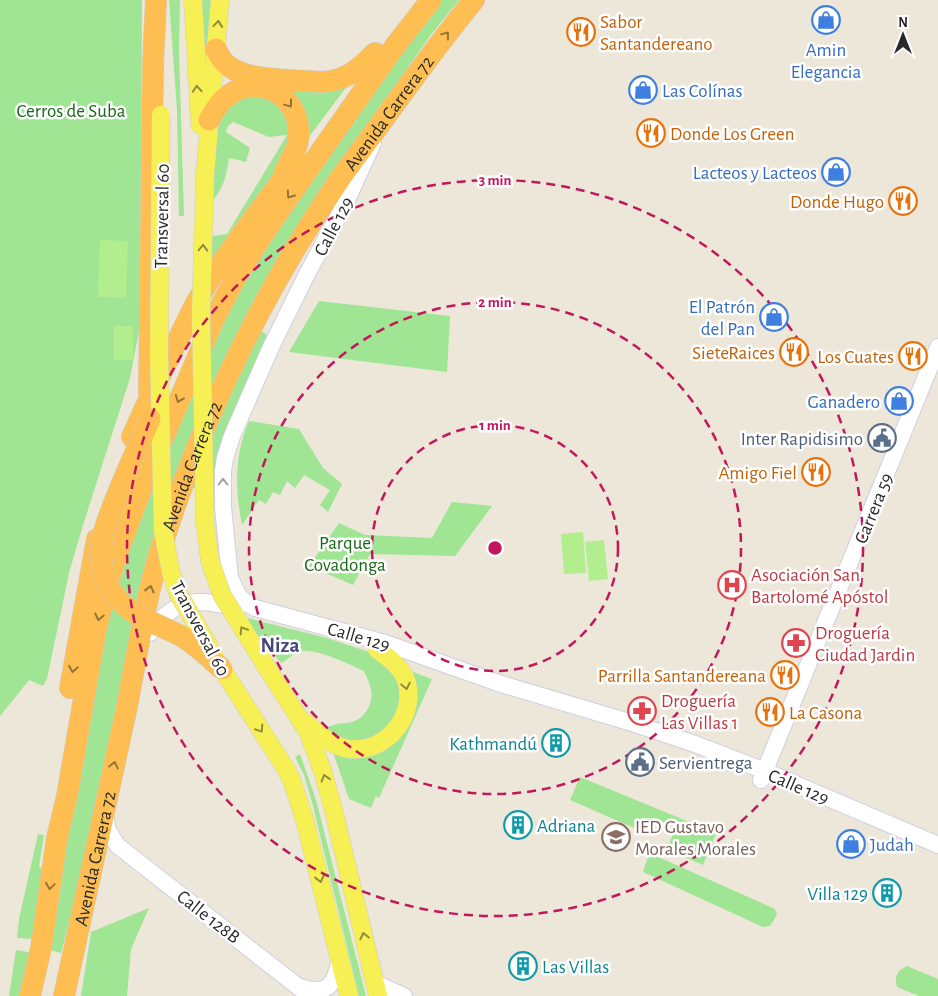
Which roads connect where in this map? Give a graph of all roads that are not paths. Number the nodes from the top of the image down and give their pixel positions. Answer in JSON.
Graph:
{"nodes":[{"id":1,"x":156,"y":0,"type":"edge"},
{"id":2,"x":193,"y":0,"type":"edge"},
{"id":3,"x":220,"y":0,"type":"edge"},
{"id":4,"x":415,"y":0,"type":"edge"},
{"id":5,"x":431,"y":0,"type":"edge"},
{"id":6,"x":474,"y":0,"type":"edge"},
{"id":7,"x":216,"y":49,"type":"junction"},
{"id":8,"x":375,"y":53,"type":"junction"},
{"id":9,"x":386,"y":116,"type":"junction"},
{"id":10,"x":209,"y":120,"type":"junction"},
{"id":11,"x":205,"y":173,"type":"junction"},
{"id":12,"x":277,"y":186,"type":"junction"},
{"id":13,"x":938,"y":347,"type":"edge"},
{"id":14,"x":148,"y":412,"type":"junction"},
{"id":15,"x":203,"y":488,"type":"junction"},
{"id":16,"x":227,"y":558,"type":"junction"},
{"id":17,"x":201,"y":601,"type":"junction"},
{"id":18,"x":377,"y":649,"type":"junction"},
{"id":19,"x":137,"y":654,"type":"junction"},
{"id":20,"x":222,"y":670,"type":"junction"},
{"id":21,"x":299,"y":718,"type":"junction"},
{"id":22,"x":763,"y":776,"type":"junction"},
{"id":23,"x":104,"y":813,"type":"junction"},
{"id":24,"x":57,"y":838,"type":"junction"},
{"id":25,"x":938,"y":845,"type":"edge"},
{"id":26,"x":118,"y":846,"type":"junction"},
{"id":27,"x":96,"y":853,"type":"junction"},
{"id":28,"x":938,"y":856,"type":"edge"},
{"id":29,"x":340,"y":959,"type":"junction"},
{"id":30,"x":32,"y":988,"type":"edge"},
{"id":31,"x":377,"y":990,"type":"edge"},
{"id":32,"x":305,"y":991,"type":"edge"},
{"id":33,"x":65,"y":992,"type":"edge"},
{"id":34,"x":349,"y":996,"type":"edge"},
{"id":35,"x":404,"y":996,"type":"edge"}],
"edges":[{"from":1,"to":14,"type":"highway"},
{"from":1,"to":20,"type":"main road","name":"Transversal 60","bridge":true},
{"from":11,"to":2,"type":"main road","one_way":true},
{"from":7,"to":3,"type":"main road","one_way":true},
{"from":4,"to":8,"type":"highway"},
{"from":5,"to":24,"type":"highway","name":"Avenida Carrera 72","one_way":true},
{"from":9,"to":6,"type":"highway","name":"Avenida Carrera 72","one_way":true},
{"from":7,"to":8,"type":"highway"},
{"from":7,"to":10,"type":"main road"},
{"from":8,"to":12,"type":"highway"},
{"from":9,"to":15,"type":"highway","bridge":true},
{"from":16,"to":9,"type":"main road","name":"Calle 129","one_way":true},
{"from":19,"to":9,"type":"highway","name":"Avenida Carrera 72","one_way":true},
{"from":10,"to":11,"type":"main road"},
{"from":10,"to":12,"type":"highway","one_way":true},
{"from":15,"to":11,"type":"main road","name":"Transversal 60","one_way":true,"bridge":true},
{"from":12,"to":14,"type":"highway"},
{"from":13,"to":22,"type":"main road","name":"Carrera 59"},
{"from":14,"to":20,"type":"highway","bridge":true},
{"from":14,"to":24,"type":"highway","name":"Avenida Carrera 72","one_way":true},
{"from":21,"to":15,"type":"main road","name":"Transversal 60","one_way":true,"bridge":true},
{"from":16,"to":17,"type":"main road"},
{"from":16,"to":22,"type":"main road","name":"Calle 129"},
{"from":17,"to":18,"type":"main road","name":"Calle 129"},
{"from":17,"to":19,"type":"main road","name":"Calle 129"},
{"from":18,"to":21,"type":"main road","one_way":true},
{"from":18,"to":22,"type":"main road","name":"Calle 129"},
{"from":23,"to":19,"type":"highway","name":"Avenida Carrera 72","one_way":true},
{"from":20,"to":29,"type":"main road","name":"Transversal 60","one_way":true},
{"from":31,"to":21,"type":"main road","name":"Transversal 60","one_way":true},
{"from":22,"to":25,"type":"main road","name":"Calle 129"},
{"from":22,"to":28,"type":"main road","name":"Calle 129"},
{"from":23,"to":26,"type":"main road","name":"Calle 128B"},
{"from":23,"to":27,"type":"highway","name":"Avenida Carrera 72"},
{"from":24,"to":30,"type":"highway","name":"Avenida Carrera 72","one_way":true},
{"from":26,"to":27,"type":"main road"},
{"from":26,"to":32,"type":"main road","name":"Calle 128B"},
{"from":27,"to":33,"type":"highway","name":"Avenida Carrera 72"},
{"from":29,"to":32,"type":"main road","name":"Calle 128B"},
{"from":29,"to":34,"type":"main road","name":"Transversal 60"},
{"from":30,"to":33,"type":"highway"},
{"from":31,"to":35,"type":"main road"}]}
